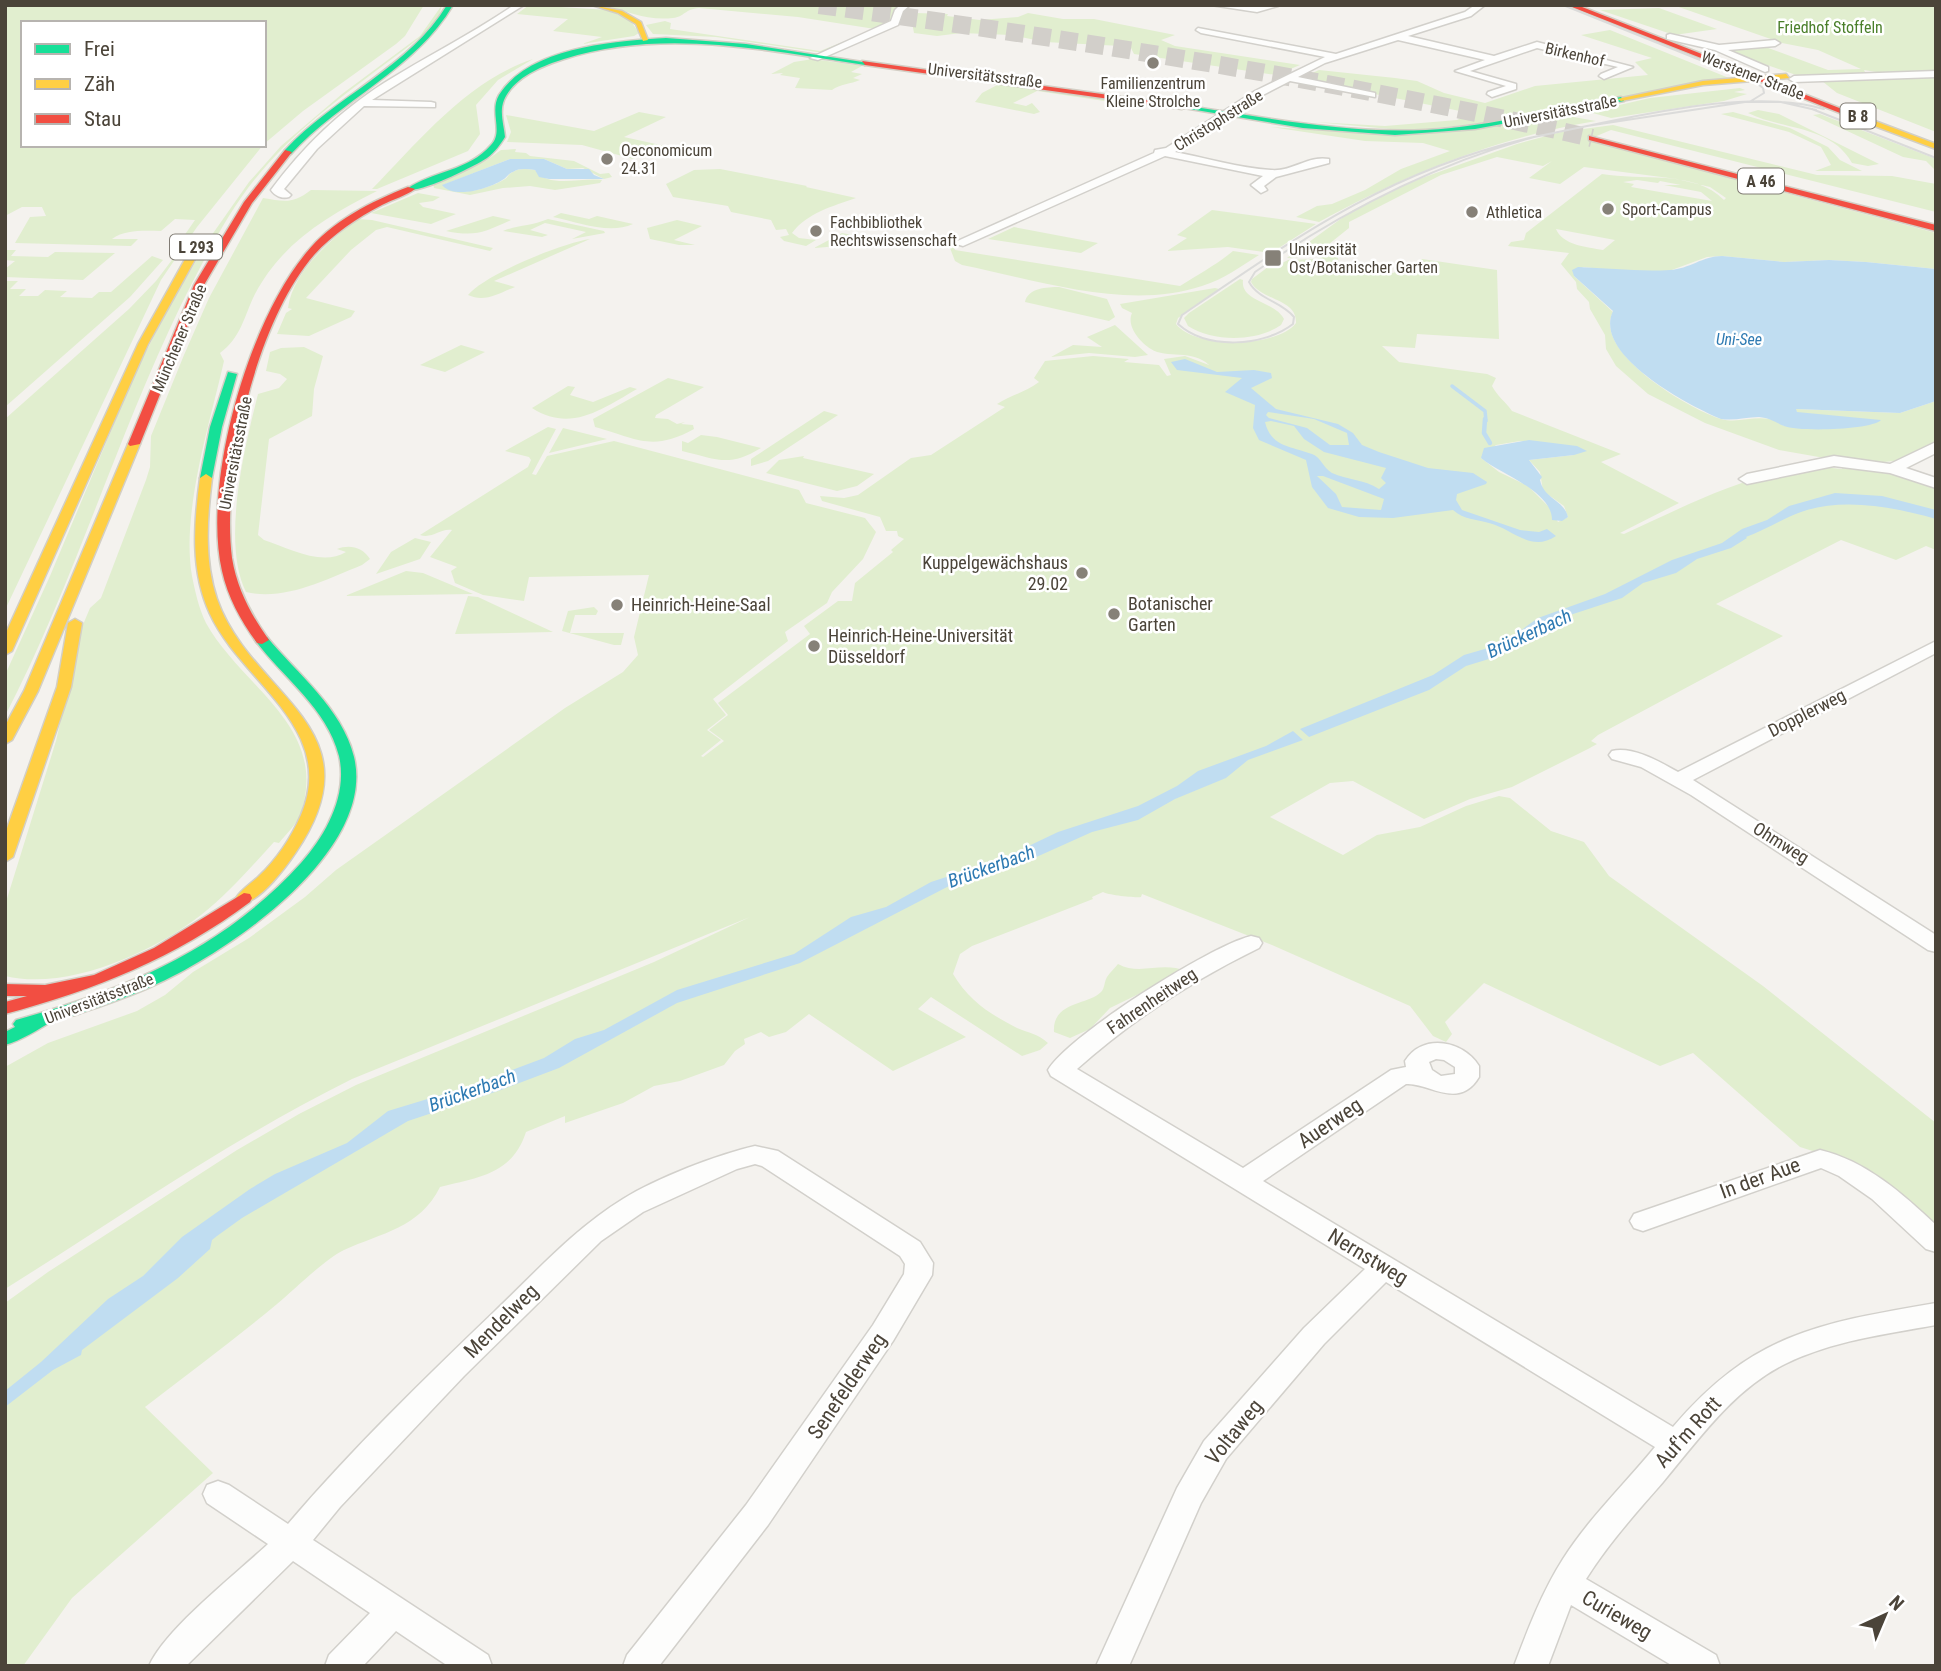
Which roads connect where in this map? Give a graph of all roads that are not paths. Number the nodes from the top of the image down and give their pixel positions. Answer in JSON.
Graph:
{"nodes":[{"id":1,"x":436,"y":5,"type":"edge"},
{"id":2,"x":520,"y":5,"type":"edge"},
{"id":3,"x":906,"y":5,"type":"edge"},
{"id":4,"x":1215,"y":5,"type":"edge"},
{"id":5,"x":1261,"y":5,"type":"edge"},
{"id":6,"x":1481,"y":5,"type":"edge"},
{"id":7,"x":1570,"y":5,"type":"edge"},
{"id":8,"x":1579,"y":5,"type":"edge"},
{"id":9,"x":589,"y":6,"type":"edge"},
{"id":10,"x":1275,"y":6,"type":"edge"},
{"id":11,"x":456,"y":9,"type":"edge"},
{"id":12,"x":505,"y":13,"type":"edge"},
{"id":13,"x":1201,"y":31,"type":"dead end"},
{"id":14,"x":1399,"y":37,"type":"junction"},
{"id":15,"x":1670,"y":37,"type":"junction"},
{"id":16,"x":644,"y":39,"type":"junction"},
{"id":17,"x":1559,"y":40,"type":"dead end"},
{"id":18,"x":1775,"y":43,"type":"dead end"},
{"id":19,"x":1537,"y":45,"type":"junction"},
{"id":20,"x":1719,"y":48,"type":"junction"},
{"id":21,"x":1334,"y":56,"type":"junction"},
{"id":22,"x":818,"y":57,"type":"junction"},
{"id":23,"x":1495,"y":59,"type":"junction"},
{"id":24,"x":1734,"y":73,"type":"junction"},
{"id":25,"x":1936,"y":74,"type":"edge"},
{"id":26,"x":1604,"y":76,"type":"dead end"},
{"id":27,"x":1856,"y":76,"type":"junction"},
{"id":28,"x":1775,"y":77,"type":"junction"},
{"id":29,"x":1826,"y":77,"type":"junction"},
{"id":30,"x":1289,"y":78,"type":"junction"},
{"id":31,"x":1492,"y":94,"type":"dead end"},
{"id":32,"x":1833,"y":96,"type":"junction"},
{"id":33,"x":1383,"y":98,"type":"dead end"},
{"id":34,"x":1628,"y":98,"type":"junction"},
{"id":35,"x":362,"y":103,"type":"junction"},
{"id":36,"x":431,"y":105,"type":"dead end"},
{"id":37,"x":1229,"y":112,"type":"junction"},
{"id":38,"x":1936,"y":139,"type":"edge"},
{"id":39,"x":1936,"y":147,"type":"edge"},
{"id":40,"x":1159,"y":152,"type":"junction"},
{"id":41,"x":1325,"y":161,"type":"dead end"},
{"id":42,"x":255,"y":166,"type":"dead end"},
{"id":43,"x":1273,"y":174,"type":"junction"},
{"id":44,"x":1261,"y":190,"type":"dead end"},
{"id":45,"x":285,"y":195,"type":"dead end"},
{"id":46,"x":1936,"y":219,"type":"edge"},
{"id":47,"x":209,"y":228,"type":"dead end"},
{"id":48,"x":1936,"y":228,"type":"edge"},
{"id":49,"x":958,"y":243,"type":"dead end"},
{"id":50,"x":286,"y":258,"type":"dead end"},
{"id":51,"x":277,"y":272,"type":"dead end"},
{"id":52,"x":267,"y":289,"type":"dead end"},
{"id":53,"x":258,"y":307,"type":"dead end"},
{"id":54,"x":1936,"y":447,"type":"edge"},
{"id":55,"x":1892,"y":469,"type":"junction"},
{"id":56,"x":1747,"y":479,"type":"dead end"},
{"id":57,"x":1936,"y":483,"type":"edge"},
{"id":58,"x":82,"y":573,"type":"junction"},
{"id":59,"x":1936,"y":646,"type":"edge"},
{"id":60,"x":5,"y":651,"type":"edge"},
{"id":61,"x":5,"y":740,"type":"edge"},
{"id":62,"x":1619,"y":755,"type":"dead end"},
{"id":63,"x":1678,"y":779,"type":"junction"},
{"id":64,"x":5,"y":858,"type":"edge"},
{"id":65,"x":1251,"y":943,"type":"dead end"},
{"id":66,"x":1936,"y":945,"type":"edge"},
{"id":67,"x":82,"y":985,"type":"junction"},
{"id":68,"x":5,"y":990,"type":"edge"},
{"id":69,"x":5,"y":1008,"type":"edge"},
{"id":70,"x":44,"y":1020,"type":"junction"},
{"id":71,"x":5,"y":1028,"type":"edge"},
{"id":72,"x":5,"y":1039,"type":"edge"},
{"id":73,"x":1060,"y":1070,"type":"joint"},
{"id":74,"x":1420,"y":1074,"type":"dead end"},
{"id":75,"x":749,"y":1156,"type":"joint"},
{"id":76,"x":1243,"y":1181,"type":"junction"},
{"id":77,"x":1643,"y":1220,"type":"dead end"},
{"id":78,"x":1936,"y":1242,"type":"edge"},
{"id":79,"x":1384,"y":1267,"type":"junction"},
{"id":80,"x":1936,"y":1314,"type":"edge"},
{"id":81,"x":1675,"y":1444,"type":"junction"},
{"id":82,"x":218,"y":1494,"type":"dead end"},
{"id":83,"x":293,"y":1541,"type":"junction"},
{"id":84,"x":1566,"y":1585,"type":"junction"},
{"id":85,"x":394,"y":1611,"type":"junction"},
{"id":86,"x":165,"y":1666,"type":"edge"},
{"id":87,"x":341,"y":1666,"type":"edge"},
{"id":88,"x":477,"y":1666,"type":"edge"},
{"id":89,"x":639,"y":1666,"type":"edge"},
{"id":90,"x":1112,"y":1666,"type":"edge"},
{"id":91,"x":1531,"y":1666,"type":"edge"},
{"id":92,"x":1704,"y":1666,"type":"edge"}],
"edges":[{"from":1,"to":42,"type":"main road"},
{"from":2,"to":12,"type":"street"},
{"from":3,"to":22,"type":"street"},
{"from":4,"to":10,"type":"street"},
{"from":5,"to":10,"type":"street"},
{"from":6,"to":14,"type":"street","name":"Christophstraße"},
{"from":7,"to":24,"type":"main road","name":"Werstener Straße","number":"B 8"},
{"from":8,"to":15,"type":"main road","name":"Werstener Straße","number":"B 8"},
{"from":9,"to":16,"type":"main road"},
{"from":11,"to":58,"type":"main road","name":"Münchener Straße","number":"L 293"},
{"from":12,"to":35,"type":"street"},
{"from":13,"to":21,"type":"street"},
{"from":14,"to":21,"type":"street","name":"Christophstraße"},
{"from":14,"to":23,"type":"street"},
{"from":15,"to":20,"type":"street","name":"Werstener Straße"},
{"from":15,"to":28,"type":"main road","name":"Werstener Straße","number":"B 8"},
{"from":16,"to":22,"type":"main road","name":"Universitätsstraße"},
{"from":16,"to":50,"type":"main road","name":"Universitätsstraße"},
{"from":16,"to":70,"type":"main road","name":"Universitätsstraße"},
{"from":17,"to":19,"type":"street","name":"Birkenhof"},
{"from":18,"to":20,"type":"street","name":"Werstener Straße"},
{"from":19,"to":23,"type":"street","name":"Birkenhof"},
{"from":19,"to":26,"type":"street","name":"Birkenhof"},
{"from":20,"to":28,"type":"street","name":"Werstener Straße"},
{"from":21,"to":30,"type":"street","name":"Christophstraße"},
{"from":22,"to":37,"type":"main road","name":"Universitätsstraße"},
{"from":23,"to":31,"type":"street","name":"Birkenhof"},
{"from":24,"to":28,"type":"main road","name":"Werstener Straße","number":"B 8"},
{"from":24,"to":34,"type":"main road","name":"Universitätsstraße"},
{"from":25,"to":27,"type":"street"},
{"from":27,"to":28,"type":"street"},
{"from":27,"to":29,"type":"street"},
{"from":28,"to":29,"type":"street"},
{"from":28,"to":32,"type":"main road","name":"Werstener Straße","number":"B 8"},
{"from":28,"to":34,"type":"main road","name":"Universitätsstraße"},
{"from":28,"to":39,"type":"main road","name":"Werstener Straße","number":"B 8"},
{"from":29,"to":32,"type":"main road"},
{"from":30,"to":33,"type":"street"},
{"from":30,"to":37,"type":"street","name":"Christophstraße"},
{"from":32,"to":38,"type":"main road","name":"Werstener Straße","number":"B 8"},
{"from":34,"to":37,"type":"main road","name":"Universitätsstraße"},
{"from":35,"to":36,"type":"street"},
{"from":35,"to":45,"type":"street"},
{"from":37,"to":40,"type":"street","name":"Christophstraße"},
{"from":40,"to":43,"type":"street"},
{"from":40,"to":49,"type":"street","name":"Christophstraße"},
{"from":41,"to":43,"type":"street"},
{"from":43,"to":44,"type":"street"},
{"from":46,"to":48,"type":"main road","number":"A 46"},
{"from":47,"to":60,"type":"main road","name":"Münchener Straße","number":"L 293"},
{"from":51,"to":52,"type":"main road"},
{"from":53,"to":67,"type":"main road","name":"Universitätsstraße"},
{"from":54,"to":55,"type":"street"},
{"from":55,"to":56,"type":"street"},
{"from":55,"to":57,"type":"street"},
{"from":58,"to":61,"type":"main road","name":"Münchener Straße","number":"L 293"},
{"from":58,"to":64,"type":"main road"},
{"from":59,"to":63,"type":"street","name":"Dopplerweg"},
{"from":62,"to":63,"type":"street","name":"Ohmweg"},
{"from":63,"to":66,"type":"street","name":"Ohmweg"},
{"from":65,"to":73,"type":"street","name":"Fahrenheitweg"},
{"from":67,"to":68,"type":"main road"},
{"from":67,"to":69,"type":"main road","name":"Universitätsstraße"},
{"from":70,"to":71,"type":"main road","name":"Universitätsstraße"},
{"from":70,"to":72,"type":"main road"},
{"from":73,"to":76,"type":"street","name":"Nernstweg"},
{"from":74,"to":76,"type":"street","name":"Auerweg"},
{"from":75,"to":83,"type":"street","name":"Mendelweg"},
{"from":75,"to":89,"type":"street","name":"Senefelderweg"},
{"from":76,"to":79,"type":"street","name":"Nernstweg"},
{"from":77,"to":78,"type":"street","name":"In der Aue"},
{"from":79,"to":81,"type":"street","name":"Nernstweg"},
{"from":79,"to":90,"type":"street","name":"Voltaweg"},
{"from":80,"to":81,"type":"street","name":"Auf'm Rott"},
{"from":81,"to":84,"type":"street","name":"Auf'm Rott"},
{"from":82,"to":83,"type":"street"},
{"from":83,"to":85,"type":"street"},
{"from":83,"to":86,"type":"street","name":"Mendelweg"},
{"from":84,"to":91,"type":"street","name":"Auf'm Rott"},
{"from":84,"to":92,"type":"street","name":"Curieweg"},
{"from":85,"to":87,"type":"street"},
{"from":85,"to":88,"type":"street"}]}
